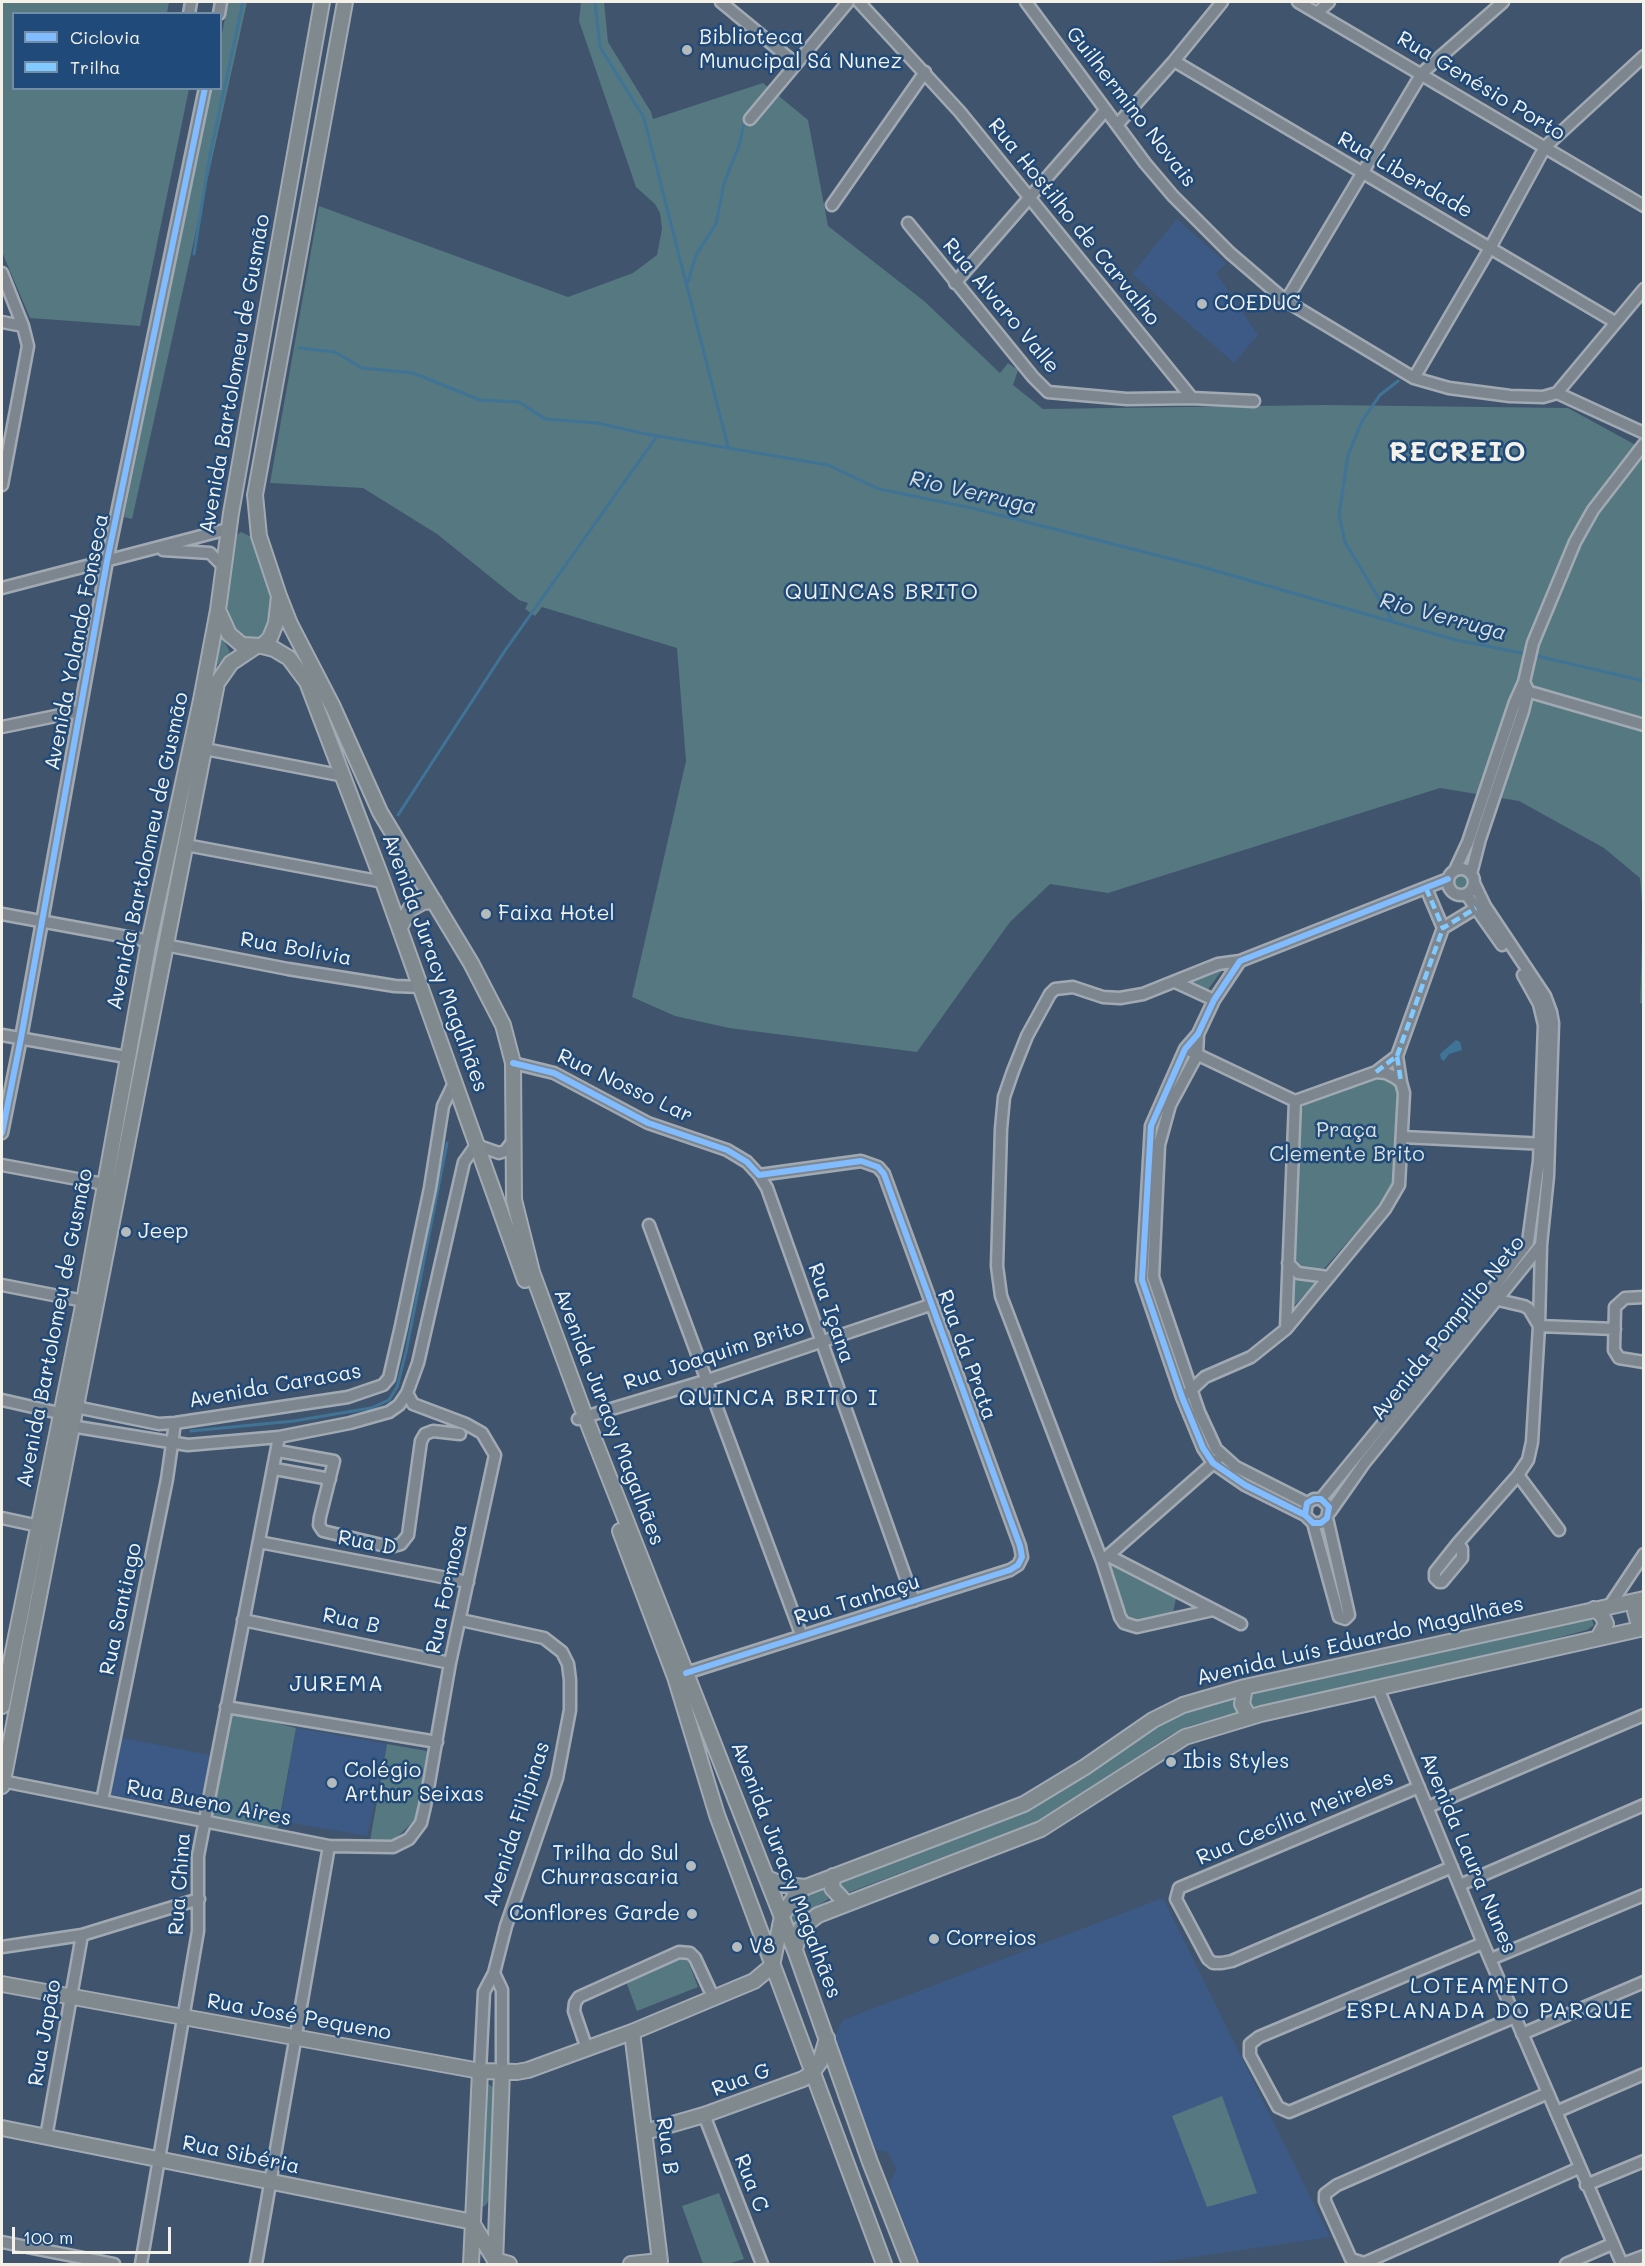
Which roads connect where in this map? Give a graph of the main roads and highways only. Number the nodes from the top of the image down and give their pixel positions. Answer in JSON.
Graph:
{"nodes":[{"id":1,"x":322,"y":2,"type":"edge"},
{"id":2,"x":345,"y":2,"type":"edge"},
{"id":3,"x":279,"y":596,"type":"junction"},
{"id":4,"x":218,"y":610,"type":"junction"},
{"id":5,"x":258,"y":646,"type":"junction"},
{"id":6,"x":434,"y":901,"type":"junction"},
{"id":7,"x":399,"y":927,"type":"junction"},
{"id":8,"x":582,"y":1417,"type":"junction"},
{"id":9,"x":1643,"y":1600,"type":"edge"},
{"id":10,"x":1594,"y":1609,"type":"junction"},
{"id":11,"x":1644,"y":1627,"type":"edge"},
{"id":12,"x":1598,"y":1638,"type":"junction"},
{"id":13,"x":6,"y":1665,"type":"edge"},
{"id":14,"x":1245,"y":1687,"type":"junction"},
{"id":15,"x":2,"y":1706,"type":"edge"},
{"id":16,"x":1249,"y":1717,"type":"junction"},
{"id":17,"x":723,"y":1762,"type":"junction"},
{"id":18,"x":703,"y":1769,"type":"junction"},
{"id":19,"x":2,"y":1784,"type":"edge"},
{"id":20,"x":833,"y":1876,"type":"junction"},
{"id":21,"x":767,"y":1878,"type":"junction"},
{"id":22,"x":806,"y":1887,"type":"junction"},
{"id":23,"x":846,"y":1903,"type":"junction"},
{"id":24,"x":782,"y":1916,"type":"junction"},
{"id":25,"x":795,"y":1949,"type":"junction"},
{"id":26,"x":772,"y":1966,"type":"junction"},
{"id":27,"x":2,"y":1984,"type":"edge"},
{"id":28,"x":632,"y":2032,"type":"junction"},
{"id":29,"x":827,"y":2038,"type":"junction"},
{"id":30,"x":480,"y":2071,"type":"junction"},
{"id":31,"x":502,"y":2072,"type":"junction"},
{"id":32,"x":812,"y":2073,"type":"junction"},
{"id":33,"x":2,"y":2128,"type":"edge"},
{"id":34,"x":645,"y":2132,"type":"junction"},
{"id":35,"x":870,"y":2162,"type":"junction"},
{"id":36,"x":846,"y":2167,"type":"junction"},
{"id":37,"x":496,"y":2202,"type":"junction"},
{"id":38,"x":472,"y":2222,"type":"junction"},
{"id":39,"x":495,"y":2262,"type":"edge"},
{"id":40,"x":660,"y":2263,"type":"edge"},
{"id":41,"x":471,"y":2265,"type":"edge"},
{"id":42,"x":509,"y":2265,"type":"edge"},
{"id":43,"x":631,"y":2265,"type":"edge"},
{"id":44,"x":884,"y":2265,"type":"edge"},
{"id":45,"x":910,"y":2265,"type":"edge"}],
"edges":[{"from":1,"to":4,"type":"main road","name":"Avenida Bartolomeu de Gusmão"},
{"from":2,"to":3,"type":"main road","name":"Avenida Bartolomeu de Gusmão"},
{"from":3,"to":5,"type":"main road"},
{"from":3,"to":6,"type":"main road","name":"Avenida Juracy Magalhães"},
{"from":4,"to":5,"type":"main road","name":"Avenida Juracy Magalhães"},
{"from":4,"to":13,"type":"main road","name":"Avenida Bartolomeu de Gusmão"},
{"from":5,"to":7,"type":"main road","name":"Avenida Juracy Magalhães"},
{"from":5,"to":19,"type":"main road","name":"Avenida Bartolomeu de Gusmão"},
{"from":6,"to":7,"type":"main road"},
{"from":6,"to":8,"type":"main road","name":"Avenida Juracy Magalhães"},
{"from":7,"to":8,"type":"main road","name":"Avenida Juracy Magalhães"},
{"from":8,"to":17,"type":"main road","name":"Avenida Juracy Magalhães"},
{"from":8,"to":18,"type":"main road","name":"Avenida Juracy Magalhães"},
{"from":9,"to":10,"type":"main road","name":"Avenida Luís Eduardo Magalhães"},
{"from":9,"to":11,"type":"main road"},
{"from":10,"to":12,"type":"main road"},
{"from":10,"to":14,"type":"main road","name":"Avenida Luís Eduardo Magalhães"},
{"from":11,"to":12,"type":"main road"},
{"from":12,"to":16,"type":"main road"},
{"from":13,"to":15,"type":"main road","name":"Avenida Bartolomeu de Gusmão"},
{"from":14,"to":16,"type":"main road"},
{"from":14,"to":20,"type":"main road","name":"Avenida Luís Eduardo Magalhães"},
{"from":16,"to":23,"type":"main road"},
{"from":17,"to":18,"type":"main road"},
{"from":17,"to":21,"type":"main road","name":"Avenida Juracy Magalhães"},
{"from":18,"to":26,"type":"main road","name":"Avenida Juracy Magalhães"},
{"from":20,"to":22,"type":"main road","name":"Avenida Luís Eduardo Magalhães"},
{"from":20,"to":23,"type":"main road"},
{"from":21,"to":22,"type":"main road"},
{"from":21,"to":24,"type":"main road","name":"Avenida Juracy Magalhães"},
{"from":22,"to":24,"type":"main road","name":"Avenida Luís Eduardo Magalhães"},
{"from":23,"to":25,"type":"main road"},
{"from":24,"to":25,"type":"main road","name":"Avenida Juracy Magalhães"},
{"from":24,"to":26,"type":"main road"},
{"from":25,"to":29,"type":"main road","name":"Avenida Juracy Magalhães"},
{"from":26,"to":28,"type":"main road","name":"Rua José Pequeno"},
{"from":26,"to":32,"type":"main road","name":"Avenida Juracy Magalhães"},
{"from":27,"to":30,"type":"main road","name":"Rua José Pequeno"},
{"from":28,"to":31,"type":"main road","name":"Rua José Pequeno"},
{"from":28,"to":34,"type":"main road","name":"Rua B"},
{"from":29,"to":32,"type":"main road"},
{"from":29,"to":35,"type":"main road","name":"Avenida Juracy Magalhães"},
{"from":30,"to":31,"type":"main road","name":"Rua José Pequeno"},
{"from":30,"to":38,"type":"main road","name":"Avenida Filipinas"},
{"from":31,"to":37,"type":"main road"},
{"from":32,"to":34,"type":"main road","name":"Rua G"},
{"from":32,"to":36,"type":"main road","name":"Avenida Juracy Magalhães"},
{"from":33,"to":38,"type":"main road","name":"Rua Sibéria"},
{"from":34,"to":40,"type":"main road","name":"Rua B"},
{"from":35,"to":36,"type":"main road"},
{"from":35,"to":45,"type":"main road","name":"Avenida Juracy Magalhães"},
{"from":36,"to":44,"type":"main road","name":"Avenida Juracy Magalhães"},
{"from":37,"to":38,"type":"main road"},
{"from":37,"to":39,"type":"main road"},
{"from":38,"to":39,"type":"main road"},
{"from":38,"to":41,"type":"main road","name":"Avenida Filipinas"},
{"from":39,"to":42,"type":"main road"},
{"from":40,"to":43,"type":"main road"}]}
